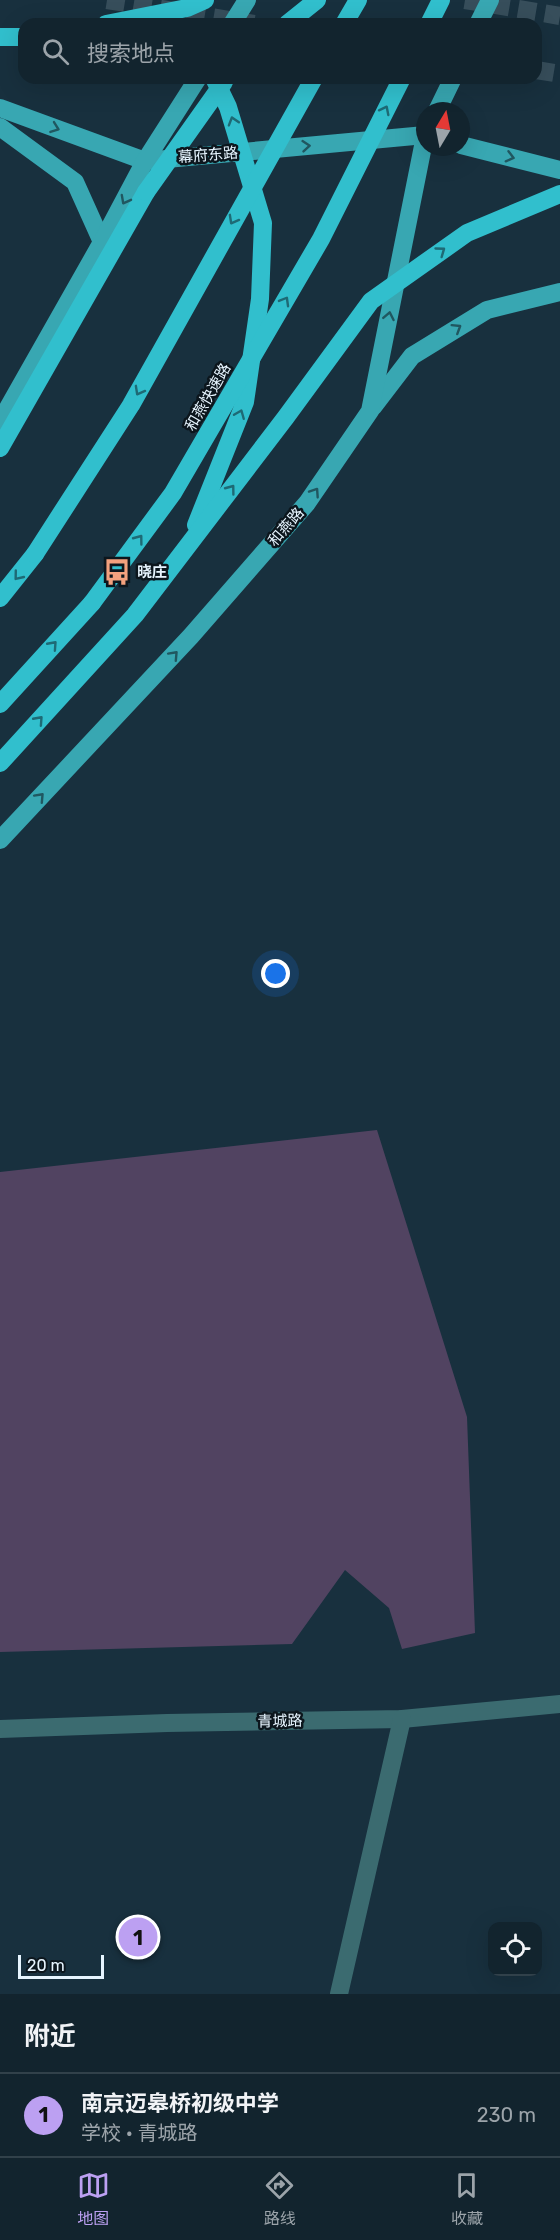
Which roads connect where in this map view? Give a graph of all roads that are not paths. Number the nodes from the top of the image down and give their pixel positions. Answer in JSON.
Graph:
{"nodes":[{"id":1,"x":166,"y":0,"type":"edge"},
{"id":2,"x":205,"y":0,"type":"edge"},
{"id":3,"x":247,"y":0,"type":"edge"},
{"id":4,"x":317,"y":0,"type":"edge"},
{"id":5,"x":358,"y":0,"type":"edge"},
{"id":6,"x":441,"y":0,"type":"edge"},
{"id":7,"x":490,"y":0,"type":"edge"},
{"id":8,"x":136,"y":18,"type":"edge"},
{"id":9,"x":179,"y":18,"type":"edge"},
{"id":10,"x":236,"y":18,"type":"edge"},
{"id":11,"x":294,"y":18,"type":"edge"},
{"id":12,"x":348,"y":18,"type":"edge"},
{"id":13,"x":432,"y":18,"type":"edge"},
{"id":14,"x":481,"y":18,"type":"edge"},
{"id":15,"x":0,"y":37,"type":"edge"},
{"id":16,"x":18,"y":38,"type":"edge"},
{"id":17,"x":194,"y":84,"type":"edge"},
{"id":18,"x":216,"y":84,"type":"edge"},
{"id":19,"x":223,"y":84,"type":"edge"},
{"id":20,"x":311,"y":84,"type":"edge"},
{"id":21,"x":399,"y":84,"type":"edge"},
{"id":22,"x":450,"y":84,"type":"edge"},
{"id":23,"x":441,"y":102,"type":"edge"},
{"id":24,"x":0,"y":108,"type":"edge"},
{"id":25,"x":0,"y":127,"type":"edge"},
{"id":26,"x":416,"y":137,"type":"edge"},
{"id":27,"x":470,"y":147,"type":"edge"},
{"id":28,"x":421,"y":156,"type":"edge"},
{"id":29,"x":145,"y":161,"type":"junction"},
{"id":30,"x":560,"y":170,"type":"edge"},
{"id":31,"x":560,"y":194,"type":"edge"},
{"id":32,"x":102,"y":242,"type":"junction"},
{"id":33,"x":560,"y":292,"type":"edge"},
{"id":34,"x":370,"y":411,"type":"junction"},
{"id":35,"x":0,"y":422,"type":"edge"},
{"id":36,"x":0,"y":448,"type":"edge"},
{"id":37,"x":187,"y":547,"type":"junction"},
{"id":38,"x":0,"y":598,"type":"edge"},
{"id":39,"x":0,"y":704,"type":"edge"},
{"id":40,"x":0,"y":763,"type":"edge"},
{"id":41,"x":0,"y":840,"type":"edge"},
{"id":42,"x":560,"y":1704,"type":"edge"},
{"id":43,"x":402,"y":1719,"type":"junction"},
{"id":44,"x":0,"y":1729,"type":"edge"},
{"id":45,"x":339,"y":1994,"type":"edge"}],
"edges":[{"from":1,"to":9,"type":"highway"},
{"from":2,"to":8,"type":"highway","bridge":true},
{"from":3,"to":10,"type":"main road"},
{"from":4,"to":11,"type":"highway"},
{"from":5,"to":12,"type":"highway"},
{"from":6,"to":13,"type":"highway"},
{"from":7,"to":14,"type":"main road"},
{"from":15,"to":16,"type":"highway"},
{"from":17,"to":29,"type":"main road"},
{"from":37,"to":18,"type":"highway","one_way":true,"bridge":true},
{"from":19,"to":36,"type":"highway","bridge":true},
{"from":20,"to":38,"type":"highway","one_way":true,"bridge":true},
{"from":39,"to":21,"type":"highway","name":"和燕快速路","one_way":true,"bridge":true},
{"from":22,"to":23,"type":"main road"},
{"from":24,"to":29,"type":"main road","name":"幕府东路","one_way":true},
{"from":25,"to":32,"type":"main road"},
{"from":29,"to":26,"type":"main road","name":"幕府东路","one_way":true},
{"from":27,"to":30,"type":"main road","one_way":true},
{"from":34,"to":28,"type":"main road","name":"和燕路","one_way":true},
{"from":29,"to":32,"type":"main road","one_way":true},
{"from":37,"to":31,"type":"highway","one_way":true,"bridge":true},
{"from":32,"to":35,"type":"main road"},
{"from":34,"to":33,"type":"main road","one_way":true},
{"from":41,"to":34,"type":"main road","name":"和燕路","one_way":true},
{"from":40,"to":37,"type":"highway","one_way":true,"bridge":true},
{"from":42,"to":43,"type":"street","name":"青城路"},
{"from":43,"to":44,"type":"street","name":"青城路"},
{"from":43,"to":45,"type":"street"}]}
